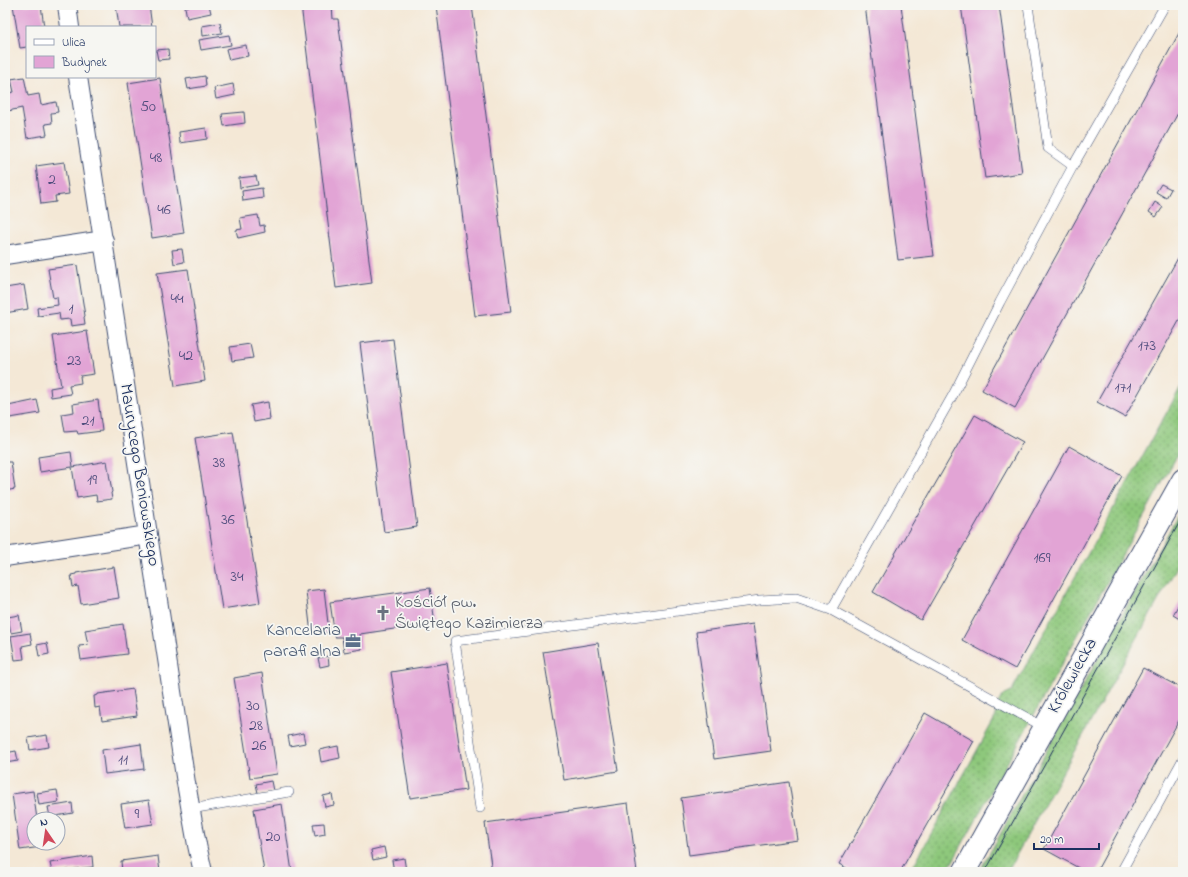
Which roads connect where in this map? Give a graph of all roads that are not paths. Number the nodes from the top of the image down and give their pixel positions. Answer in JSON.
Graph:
{"nodes":[{"id":1,"x":67,"y":5,"type":"edge"},
{"id":2,"x":1028,"y":5,"type":"edge"},
{"id":3,"x":1165,"y":5,"type":"edge"},
{"id":4,"x":70,"y":26,"type":"edge"},
{"id":5,"x":78,"y":78,"type":"edge"},
{"id":6,"x":1073,"y":166,"type":"junction"},
{"id":7,"x":104,"y":240,"type":"junction"},
{"id":8,"x":5,"y":255,"type":"edge"},
{"id":9,"x":1183,"y":480,"type":"edge"},
{"id":10,"x":148,"y":535,"type":"junction"},
{"id":11,"x":5,"y":557,"type":"edge"},
{"id":12,"x":831,"y":610,"type":"junction"},
{"id":13,"x":1044,"y":727,"type":"junction"},
{"id":14,"x":1183,"y":759,"type":"edge"},
{"id":15,"x":289,"y":792,"type":"dead end"},
{"id":16,"x":480,"y":808,"type":"dead end"},
{"id":17,"x":191,"y":809,"type":"junction"},
{"id":18,"x":203,"y":872,"type":"edge"},
{"id":19,"x":964,"y":872,"type":"edge"},
{"id":20,"x":1121,"y":872,"type":"edge"}],
"edges":[{"from":1,"to":4,"type":"street"},
{"from":2,"to":6,"type":"lane"},
{"from":3,"to":6,"type":"lane"},
{"from":5,"to":7,"type":"street","name":"Maurycego Beniowskiego"},
{"from":6,"to":12,"type":"lane"},
{"from":7,"to":8,"type":"street"},
{"from":7,"to":10,"type":"street","name":"Maurycego Beniowskiego"},
{"from":9,"to":13,"type":"main road","name":"Królewiecka"},
{"from":10,"to":11,"type":"street"},
{"from":10,"to":17,"type":"street","name":"Maurycego Beniowskiego"},
{"from":12,"to":13,"type":"lane"},
{"from":12,"to":16,"type":"lane"},
{"from":13,"to":19,"type":"main road","name":"Królewiecka"},
{"from":14,"to":20,"type":"lane"},
{"from":15,"to":17,"type":"lane"},
{"from":17,"to":18,"type":"street","name":"Maurycego Beniowskiego"}]}
